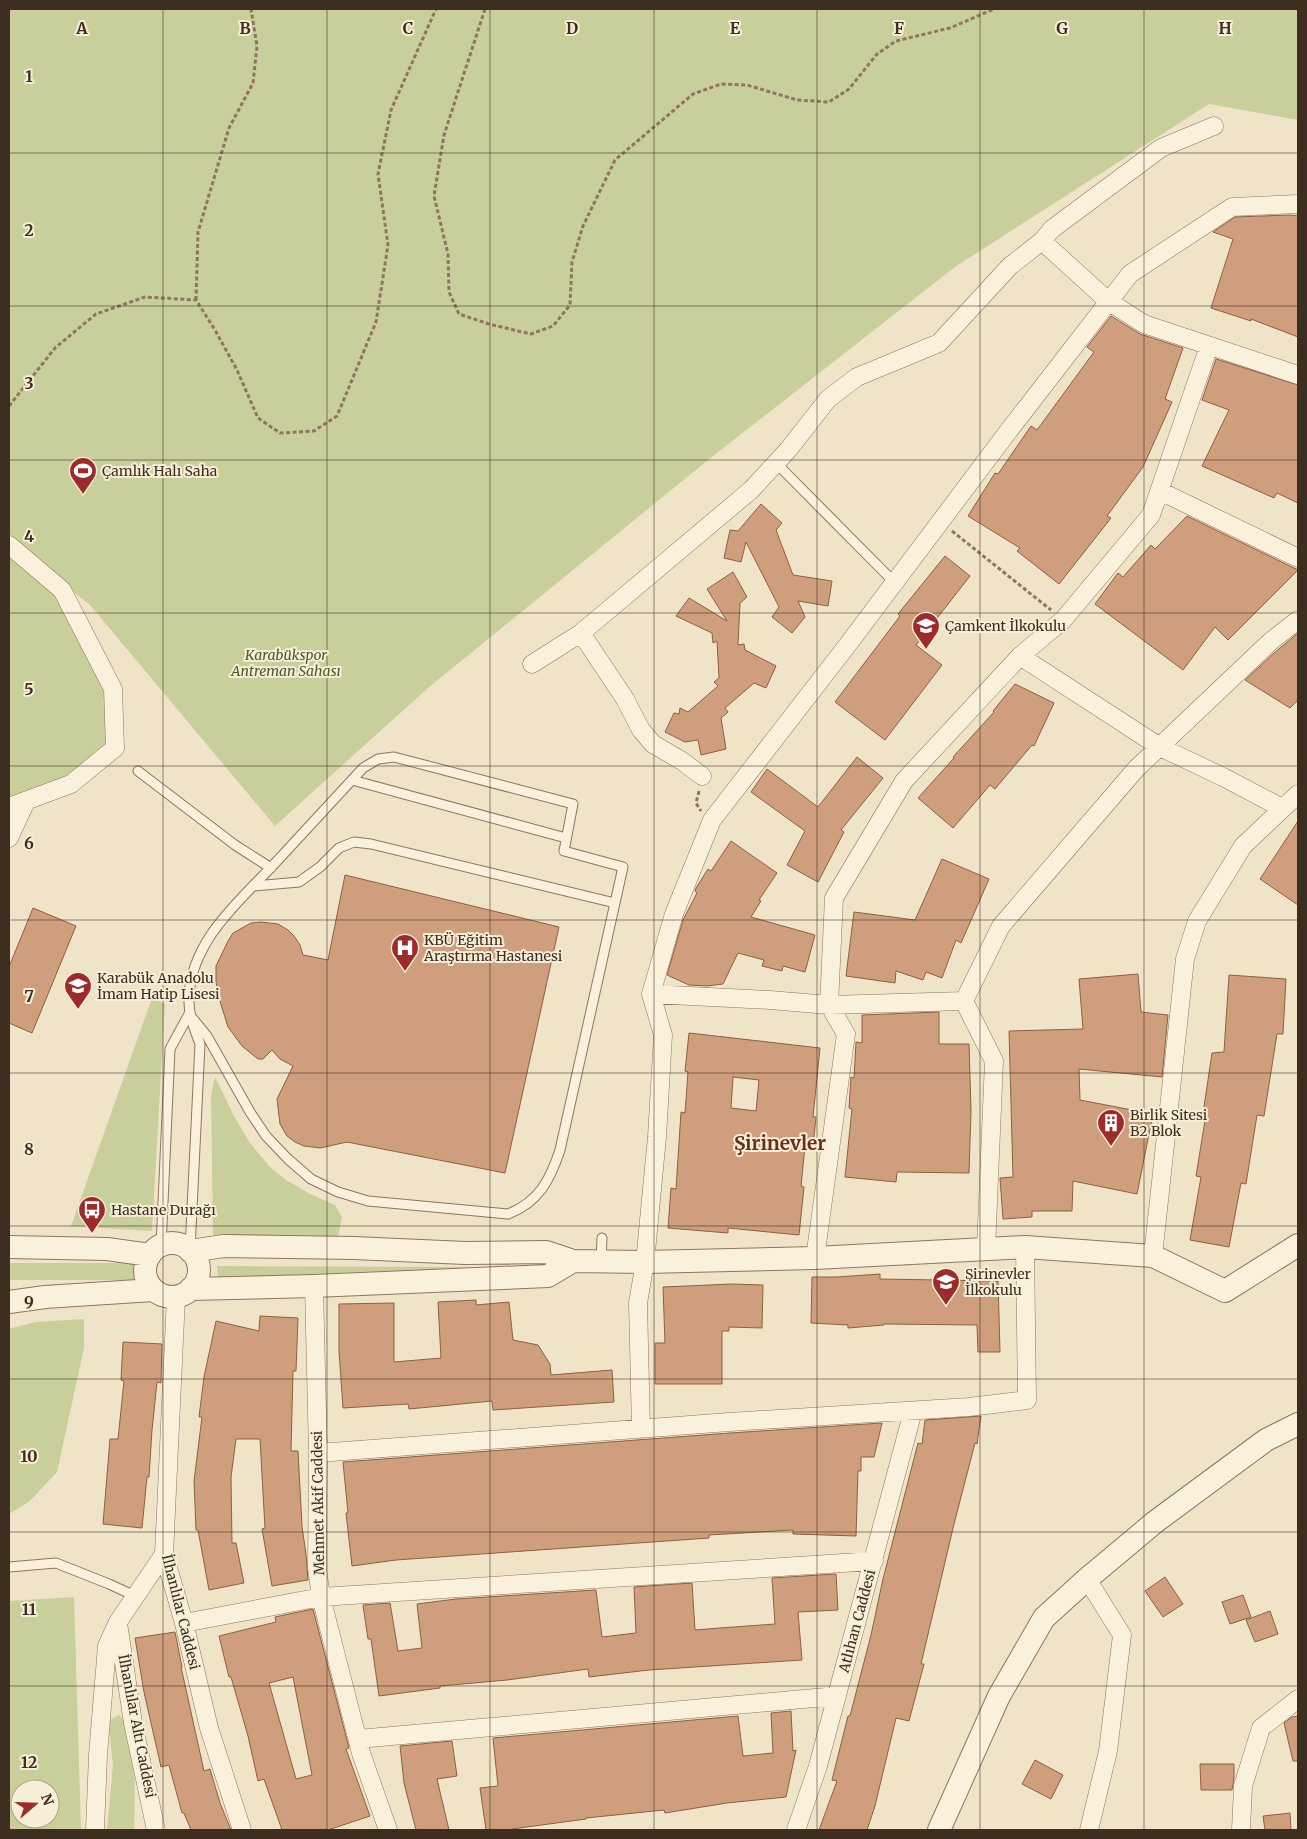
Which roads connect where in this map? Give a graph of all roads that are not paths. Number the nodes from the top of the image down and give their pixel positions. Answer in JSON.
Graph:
{"nodes":[{"id":1,"x":1214,"y":126,"type":"dead end"},
{"id":2,"x":1298,"y":204,"type":"edge"},
{"id":3,"x":1042,"y":241,"type":"junction"},
{"id":4,"x":1108,"y":301,"type":"junction"},
{"id":5,"x":1209,"y":346,"type":"junction"},
{"id":6,"x":1298,"y":375,"type":"edge"},
{"id":7,"x":776,"y":463,"type":"junction"},
{"id":8,"x":1160,"y":490,"type":"junction"},
{"id":9,"x":9,"y":546,"type":"edge"},
{"id":10,"x":1298,"y":558,"type":"edge"},
{"id":11,"x":894,"y":582,"type":"junction"},
{"id":12,"x":1298,"y":620,"type":"edge"},
{"id":13,"x":581,"y":633,"type":"junction"},
{"id":14,"x":1020,"y":656,"type":"junction"},
{"id":15,"x":532,"y":664,"type":"dead end"},
{"id":16,"x":1160,"y":747,"type":"junction"},
{"id":17,"x":138,"y":771,"type":"dead end"},
{"id":18,"x":702,"y":776,"type":"road end"},
{"id":19,"x":352,"y":780,"type":"junction"},
{"id":20,"x":1298,"y":794,"type":"edge"},
{"id":21,"x":26,"y":801,"type":"junction"},
{"id":22,"x":9,"y":807,"type":"edge"},
{"id":23,"x":1282,"y":808,"type":"junction"},
{"id":24,"x":9,"y":838,"type":"edge"},
{"id":25,"x":566,"y":838,"type":"junction"},
{"id":26,"x":271,"y":868,"type":"junction"},
{"id":27,"x":254,"y":886,"type":"junction"},
{"id":28,"x":615,"y":903,"type":"junction"},
{"id":29,"x":651,"y":994,"type":"junction"},
{"id":30,"x":964,"y":1001,"type":"junction"},
{"id":31,"x":829,"y":1005,"type":"junction"},
{"id":32,"x":189,"y":1014,"type":"junction"},
{"id":33,"x":602,"y":1238,"type":"dead end"},
{"id":34,"x":1298,"y":1245,"type":"edge"},
{"id":35,"x":9,"y":1247,"type":"edge"},
{"id":36,"x":1026,"y":1247,"type":"junction"},
{"id":37,"x":986,"y":1249,"type":"junction"},
{"id":38,"x":155,"y":1250,"type":"junction"},
{"id":39,"x":190,"y":1251,"type":"junction"},
{"id":40,"x":1153,"y":1256,"type":"junction"},
{"id":41,"x":815,"y":1258,"type":"junction"},
{"id":42,"x":573,"y":1261,"type":"junction"},
{"id":43,"x":601,"y":1262,"type":"junction"},
{"id":44,"x":645,"y":1262,"type":"junction"},
{"id":45,"x":314,"y":1286,"type":"junction"},
{"id":46,"x":153,"y":1290,"type":"junction"},
{"id":47,"x":183,"y":1293,"type":"junction"},
{"id":48,"x":9,"y":1302,"type":"edge"},
{"id":49,"x":913,"y":1411,"type":"junction"},
{"id":50,"x":1298,"y":1424,"type":"edge"},
{"id":51,"x":641,"y":1429,"type":"junction"},
{"id":52,"x":318,"y":1453,"type":"junction"},
{"id":53,"x":164,"y":1554,"type":"junction"},
{"id":54,"x":874,"y":1561,"type":"junction"},
{"id":55,"x":9,"y":1567,"type":"edge"},
{"id":56,"x":1087,"y":1579,"type":"junction"},
{"id":57,"x":135,"y":1596,"type":"junction"},
{"id":58,"x":322,"y":1596,"type":"junction"},
{"id":59,"x":118,"y":1622,"type":"junction"},
{"id":60,"x":184,"y":1623,"type":"junction"},
{"id":61,"x":837,"y":1696,"type":"junction"},
{"id":62,"x":1298,"y":1700,"type":"edge"},
{"id":63,"x":358,"y":1739,"type":"junction"},
{"id":64,"x":95,"y":1830,"type":"edge"},
{"id":65,"x":156,"y":1830,"type":"edge"},
{"id":66,"x":242,"y":1830,"type":"edge"},
{"id":67,"x":388,"y":1830,"type":"edge"},
{"id":68,"x":796,"y":1830,"type":"edge"},
{"id":69,"x":939,"y":1830,"type":"edge"},
{"id":70,"x":1089,"y":1830,"type":"edge"},
{"id":71,"x":1241,"y":1830,"type":"edge"}],
"edges":[{"from":1,"to":3,"type":"street"},
{"from":2,"to":4,"type":"street"},
{"from":3,"to":4,"type":"street"},
{"from":3,"to":7,"type":"street"},
{"from":4,"to":5,"type":"street"},
{"from":4,"to":11,"type":"street"},
{"from":5,"to":6,"type":"street"},
{"from":5,"to":8,"type":"street"},
{"from":7,"to":11,"type":"lane"},
{"from":7,"to":13,"type":"street"},
{"from":8,"to":10,"type":"street"},
{"from":8,"to":14,"type":"street"},
{"from":9,"to":21,"type":"street"},
{"from":11,"to":29,"type":"street"},
{"from":12,"to":16,"type":"street"},
{"from":13,"to":15,"type":"street"},
{"from":13,"to":18,"type":"street"},
{"from":14,"to":16,"type":"street"},
{"from":14,"to":31,"type":"street"},
{"from":16,"to":23,"type":"street"},
{"from":16,"to":30,"type":"street"},
{"from":17,"to":26,"type":"lane"},
{"from":19,"to":25,"type":"lane"},
{"from":19,"to":25,"type":"lane"},
{"from":19,"to":26,"type":"lane"},
{"from":20,"to":23,"type":"street"},
{"from":21,"to":22,"type":"street"},
{"from":21,"to":24,"type":"street"},
{"from":23,"to":40,"type":"street"},
{"from":25,"to":28,"type":"lane"},
{"from":26,"to":27,"type":"lane"},
{"from":27,"to":28,"type":"lane"},
{"from":27,"to":32,"type":"lane"},
{"from":28,"to":32,"type":"lane"},
{"from":29,"to":31,"type":"street"},
{"from":29,"to":44,"type":"street"},
{"from":30,"to":31,"type":"street"},
{"from":30,"to":37,"type":"street"},
{"from":31,"to":41,"type":"street"},
{"from":32,"to":38,"type":"lane"},
{"from":32,"to":39,"type":"lane"},
{"from":33,"to":43,"type":"lane"},
{"from":34,"to":40,"type":"street"},
{"from":35,"to":38,"type":"street"},
{"from":36,"to":37,"type":"street"},
{"from":36,"to":40,"type":"street"},
{"from":36,"to":49,"type":"street"},
{"from":37,"to":41,"type":"street"},
{"from":38,"to":39,"type":"street"},
{"from":38,"to":46,"type":"street"},
{"from":39,"to":42,"type":"street"},
{"from":39,"to":47,"type":"street"},
{"from":41,"to":44,"type":"street"},
{"from":42,"to":43,"type":"street"},
{"from":42,"to":45,"type":"street"},
{"from":43,"to":44,"type":"street"},
{"from":44,"to":51,"type":"street"},
{"from":45,"to":47,"type":"street"},
{"from":45,"to":52,"type":"street","name":"Mehmet Akif Caddesi"},
{"from":46,"to":47,"type":"street"},
{"from":46,"to":48,"type":"street"},
{"from":47,"to":53,"type":"street","name":"İlhanlılar Caddesi"},
{"from":49,"to":51,"type":"street"},
{"from":49,"to":54,"type":"street","name":"Atlıhan Caddesi"},
{"from":50,"to":56,"type":"street"},
{"from":51,"to":52,"type":"street"},
{"from":52,"to":58,"type":"street","name":"Mehmet Akif Caddesi"},
{"from":53,"to":57,"type":"street"},
{"from":53,"to":60,"type":"street","name":"İlhanlılar Caddesi"},
{"from":54,"to":58,"type":"street"},
{"from":54,"to":61,"type":"street","name":"Atlıhan Caddesi"},
{"from":55,"to":57,"type":"lane"},
{"from":56,"to":69,"type":"street"},
{"from":56,"to":70,"type":"street"},
{"from":57,"to":59,"type":"street"},
{"from":58,"to":60,"type":"street"},
{"from":58,"to":63,"type":"street","name":"Mehmet Akif Caddesi"},
{"from":59,"to":64,"type":"street"},
{"from":59,"to":65,"type":"street","name":"İlhanlılar Altı Caddesi"},
{"from":60,"to":66,"type":"street","name":"İlhanlılar Caddesi"},
{"from":61,"to":63,"type":"street"},
{"from":61,"to":68,"type":"street","name":"Atlıhan Caddesi"},
{"from":62,"to":71,"type":"street"},
{"from":63,"to":67,"type":"street","name":"Mehmet Akif Caddesi"}]}
